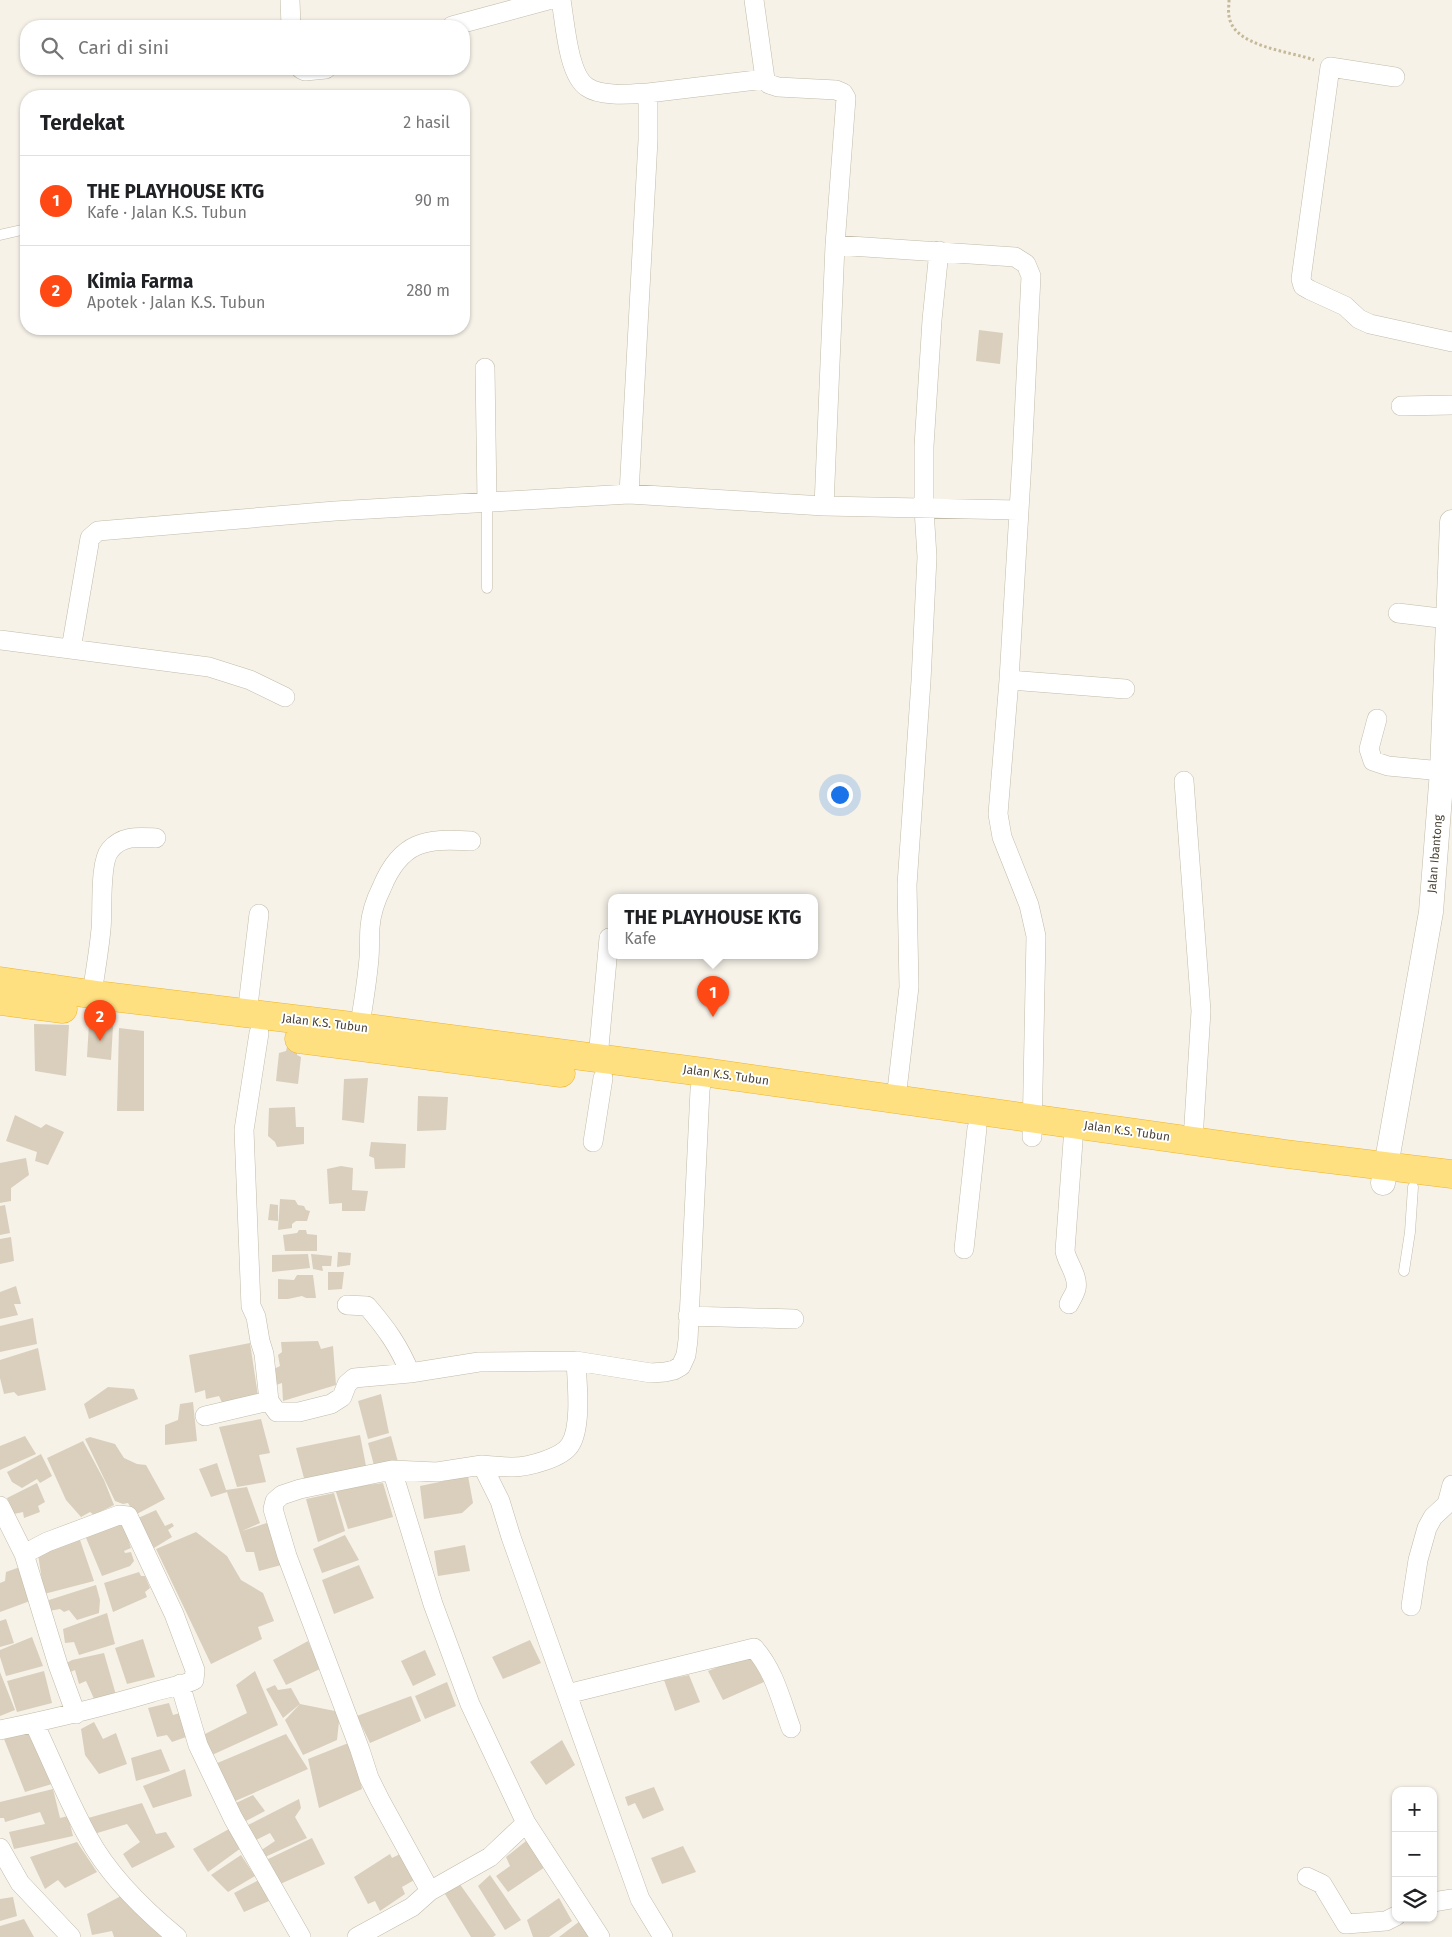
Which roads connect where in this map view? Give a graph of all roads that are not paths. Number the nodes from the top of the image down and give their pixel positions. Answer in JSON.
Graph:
{"nodes":[{"id":1,"x":290,"y":0,"type":"edge"},
{"id":2,"x":548,"y":0,"type":"edge"},
{"id":3,"x":561,"y":0,"type":"edge"},
{"id":4,"x":754,"y":0,"type":"edge"},
{"id":5,"x":291,"y":20,"type":"edge"},
{"id":6,"x":470,"y":21,"type":"edge"},
{"id":7,"x":1395,"y":77,"type":"dead end"},
{"id":8,"x":765,"y":79,"type":"junction"},
{"id":9,"x":648,"y":93,"type":"junction"},
{"id":10,"x":20,"y":230,"type":"edge"},
{"id":11,"x":0,"y":234,"type":"edge"},
{"id":12,"x":835,"y":245,"type":"junction"},
{"id":13,"x":939,"y":251,"type":"junction"},
{"id":14,"x":1452,"y":342,"type":"edge"},
{"id":15,"x":485,"y":368,"type":"dead end"},
{"id":16,"x":1452,"y":405,"type":"edge"},
{"id":17,"x":1401,"y":406,"type":"dead end"},
{"id":18,"x":629,"y":494,"type":"junction"},
{"id":19,"x":487,"y":502,"type":"junction"},
{"id":20,"x":824,"y":506,"type":"junction"},
{"id":21,"x":924,"y":509,"type":"junction"},
{"id":22,"x":1018,"y":510,"type":"junction"},
{"id":23,"x":1452,"y":522,"type":"edge"},
{"id":24,"x":487,"y":588,"type":"dead end"},
{"id":25,"x":1398,"y":613,"type":"dead end"},
{"id":26,"x":1448,"y":619,"type":"junction"},
{"id":27,"x":0,"y":640,"type":"edge"},
{"id":28,"x":71,"y":648,"type":"junction"},
{"id":29,"x":1009,"y":680,"type":"junction"},
{"id":30,"x":1125,"y":689,"type":"dead end"},
{"id":31,"x":285,"y":697,"type":"dead end"},
{"id":32,"x":1448,"y":716,"type":"edge"},
{"id":33,"x":1377,"y":718,"type":"dead end"},
{"id":34,"x":1442,"y":771,"type":"junction"},
{"id":35,"x":1184,"y":781,"type":"dead end"},
{"id":36,"x":156,"y":838,"type":"dead end"},
{"id":37,"x":471,"y":842,"type":"dead end"},
{"id":38,"x":259,"y":914,"type":"dead end"},
{"id":39,"x":608,"y":952,"type":"edge"},
{"id":40,"x":0,"y":981,"type":"edge"},
{"id":41,"x":92,"y":994,"type":"junction"},
{"id":42,"x":0,"y":1001,"type":"edge"},
{"id":43,"x":253,"y":1024,"type":"junction"},
{"id":44,"x":358,"y":1036,"type":"junction"},
{"id":45,"x":600,"y":1068,"type":"junction"},
{"id":46,"x":701,"y":1081,"type":"junction"},
{"id":47,"x":896,"y":1099,"type":"junction"},
{"id":48,"x":977,"y":1128,"type":"junction"},
{"id":49,"x":1032,"y":1128,"type":"junction"},
{"id":50,"x":1074,"y":1136,"type":"junction"},
{"id":51,"x":1111,"y":1138,"type":"junction"},
{"id":52,"x":1193,"y":1140,"type":"junction"},
{"id":53,"x":593,"y":1142,"type":"dead end"},
{"id":54,"x":1384,"y":1174,"type":"junction"},
{"id":55,"x":1452,"y":1174,"type":"edge"},
{"id":56,"x":1413,"y":1187,"type":"junction"},
{"id":57,"x":1452,"y":1192,"type":"edge"},
{"id":58,"x":964,"y":1249,"type":"dead end"},
{"id":59,"x":1404,"y":1271,"type":"dead end"},
{"id":60,"x":1069,"y":1304,"type":"dead end"},
{"id":61,"x":347,"y":1305,"type":"dead end"},
{"id":62,"x":688,"y":1316,"type":"junction"},
{"id":63,"x":794,"y":1319,"type":"dead end"},
{"id":64,"x":576,"y":1361,"type":"junction"},
{"id":65,"x":410,"y":1373,"type":"junction"},
{"id":66,"x":269,"y":1401,"type":"junction"},
{"id":67,"x":204,"y":1416,"type":"dead end"},
{"id":68,"x":482,"y":1465,"type":"junction"},
{"id":69,"x":392,"y":1470,"type":"junction"},
{"id":70,"x":1452,"y":1485,"type":"edge"},
{"id":71,"x":0,"y":1506,"type":"edge"},
{"id":72,"x":24,"y":1554,"type":"junction"},
{"id":73,"x":1411,"y":1606,"type":"dead end"},
{"id":74,"x":180,"y":1684,"type":"junction"},
{"id":75,"x":567,"y":1694,"type":"junction"},
{"id":76,"x":76,"y":1714,"type":"junction"},
{"id":77,"x":34,"y":1723,"type":"junction"},
{"id":78,"x":790,"y":1728,"type":"dead end"},
{"id":79,"x":0,"y":1730,"type":"edge"},
{"id":80,"x":526,"y":1823,"type":"junction"},
{"id":81,"x":0,"y":1848,"type":"edge"},
{"id":82,"x":1307,"y":1877,"type":"dead end"},
{"id":83,"x":430,"y":1891,"type":"junction"},
{"id":84,"x":1452,"y":1899,"type":"edge"},
{"id":85,"x":1437,"y":1901,"type":"edge"},
{"id":86,"x":1392,"y":1918,"type":"edge"},
{"id":87,"x":71,"y":1937,"type":"edge"},
{"id":88,"x":177,"y":1937,"type":"edge"},
{"id":89,"x":301,"y":1937,"type":"edge"},
{"id":90,"x":358,"y":1937,"type":"edge"},
{"id":91,"x":600,"y":1937,"type":"edge"},
{"id":92,"x":663,"y":1937,"type":"edge"}],
"edges":[{"from":1,"to":5,"type":"street"},
{"from":2,"to":6,"type":"street"},
{"from":3,"to":9,"type":"street"},
{"from":4,"to":8,"type":"street"},
{"from":7,"to":14,"type":"street"},
{"from":8,"to":9,"type":"street"},
{"from":8,"to":12,"type":"street"},
{"from":9,"to":18,"type":"street"},
{"from":10,"to":11,"type":"lane"},
{"from":12,"to":13,"type":"street"},
{"from":12,"to":20,"type":"street"},
{"from":13,"to":21,"type":"street"},
{"from":13,"to":22,"type":"street"},
{"from":15,"to":19,"type":"street"},
{"from":16,"to":17,"type":"street"},
{"from":18,"to":19,"type":"street"},
{"from":18,"to":20,"type":"street"},
{"from":19,"to":24,"type":"lane"},
{"from":19,"to":28,"type":"street"},
{"from":20,"to":21,"type":"street"},
{"from":21,"to":22,"type":"street"},
{"from":21,"to":47,"type":"street"},
{"from":22,"to":29,"type":"street"},
{"from":23,"to":26,"type":"street","name":"Jalan Ibantong"},
{"from":25,"to":26,"type":"street"},
{"from":26,"to":32,"type":"street","name":"Jalan Ibantong"},
{"from":27,"to":28,"type":"street"},
{"from":28,"to":31,"type":"street"},
{"from":29,"to":30,"type":"street"},
{"from":29,"to":49,"type":"street"},
{"from":32,"to":34,"type":"street","name":"Jalan Ibantong"},
{"from":33,"to":34,"type":"street"},
{"from":34,"to":54,"type":"street","name":"Jalan Ibantong"},
{"from":35,"to":52,"type":"street"},
{"from":36,"to":41,"type":"street"},
{"from":37,"to":44,"type":"street"},
{"from":38,"to":43,"type":"street"},
{"from":39,"to":45,"type":"street"},
{"from":40,"to":41,"type":"highway","name":"Jalan K.S. Tubun"},
{"from":41,"to":43,"type":"highway","name":"Jalan K.S. Tubun"},
{"from":42,"to":43,"type":"highway","name":"Jalan K.S. Tubun"},
{"from":43,"to":44,"type":"highway","name":"Jalan K.S. Tubun"},
{"from":43,"to":66,"type":"street"},
{"from":44,"to":45,"type":"highway","name":"Jalan K.S. Tubun"},
{"from":45,"to":46,"type":"highway","name":"Jalan K.S. Tubun"},
{"from":45,"to":53,"type":"street"},
{"from":46,"to":47,"type":"highway","name":"Jalan K.S. Tubun"},
{"from":46,"to":48,"type":"highway","name":"Jalan K.S. Tubun"},
{"from":46,"to":62,"type":"street"},
{"from":47,"to":49,"type":"highway","name":"Jalan K.S. Tubun"},
{"from":48,"to":49,"type":"highway","name":"Jalan K.S. Tubun"},
{"from":48,"to":58,"type":"street"},
{"from":49,"to":50,"type":"highway","name":"Jalan K.S. Tubun"},
{"from":50,"to":51,"type":"highway","name":"Jalan K.S. Tubun"},
{"from":50,"to":60,"type":"street"},
{"from":51,"to":52,"type":"highway","name":"Jalan K.S. Tubun"},
{"from":51,"to":54,"type":"highway","name":"Jalan K.S. Tubun"},
{"from":52,"to":54,"type":"highway","name":"Jalan K.S. Tubun"},
{"from":54,"to":55,"type":"highway","name":"Jalan K.S. Tubun"},
{"from":54,"to":56,"type":"highway","name":"Jalan K.S. Tubun"},
{"from":56,"to":57,"type":"highway","name":"Jalan K.S. Tubun"},
{"from":56,"to":59,"type":"lane"},
{"from":61,"to":65,"type":"street"},
{"from":62,"to":63,"type":"street"},
{"from":62,"to":64,"type":"street"},
{"from":64,"to":65,"type":"street"},
{"from":64,"to":68,"type":"street"},
{"from":65,"to":66,"type":"street"},
{"from":66,"to":67,"type":"street"},
{"from":68,"to":69,"type":"street"},
{"from":68,"to":75,"type":"street"},
{"from":69,"to":80,"type":"street"},
{"from":69,"to":83,"type":"street"},
{"from":70,"to":73,"type":"street"},
{"from":71,"to":72,"type":"street"},
{"from":72,"to":74,"type":"street"},
{"from":72,"to":76,"type":"street"},
{"from":74,"to":76,"type":"street"},
{"from":74,"to":89,"type":"street"},
{"from":75,"to":78,"type":"street"},
{"from":75,"to":92,"type":"street"},
{"from":76,"to":77,"type":"street"},
{"from":77,"to":79,"type":"street"},
{"from":77,"to":88,"type":"street"},
{"from":80,"to":83,"type":"street"},
{"from":80,"to":91,"type":"street"},
{"from":81,"to":87,"type":"street"},
{"from":82,"to":86,"type":"street"},
{"from":83,"to":90,"type":"street"},
{"from":84,"to":85,"type":"street"}]}
